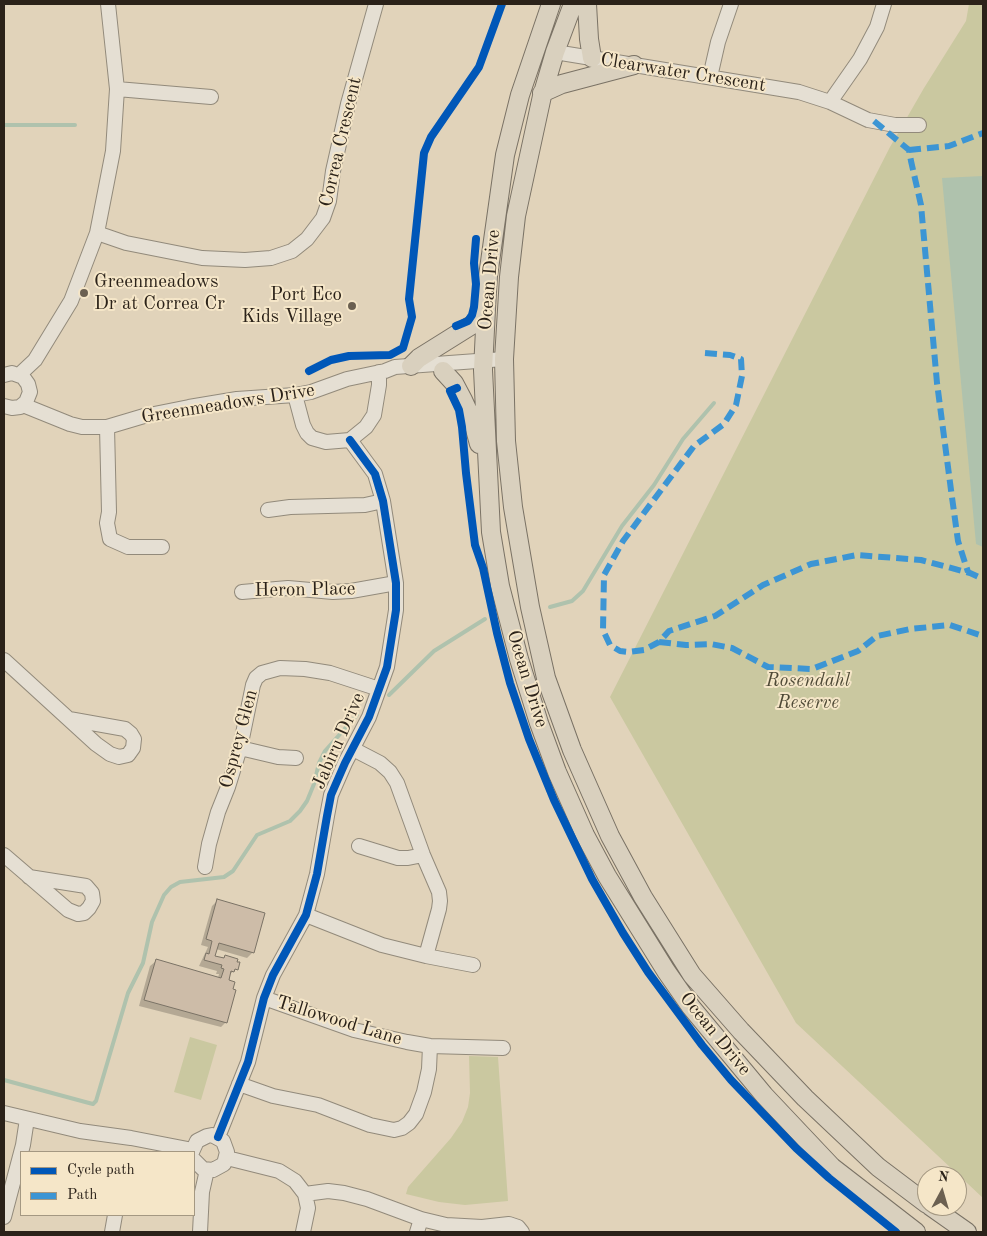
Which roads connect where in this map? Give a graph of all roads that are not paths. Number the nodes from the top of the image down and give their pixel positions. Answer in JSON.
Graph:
{"nodes":[{"id":1,"x":108,"y":4,"type":"edge"},
{"id":2,"x":376,"y":4,"type":"edge"},
{"id":3,"x":550,"y":4,"type":"edge"},
{"id":4,"x":573,"y":4,"type":"edge"},
{"id":5,"x":587,"y":4,"type":"edge"},
{"id":6,"x":731,"y":4,"type":"edge"},
{"id":7,"x":884,"y":4,"type":"edge"},
{"id":8,"x":535,"y":48,"type":"junction"},
{"id":9,"x":555,"y":52,"type":"junction"},
{"id":10,"x":592,"y":58,"type":"junction"},
{"id":11,"x":634,"y":65,"type":"junction"},
{"id":12,"x":710,"y":77,"type":"junction"},
{"id":13,"x":117,"y":89,"type":"junction"},
{"id":14,"x":542,"y":93,"type":"junction"},
{"id":15,"x":211,"y":97,"type":"dead end"},
{"id":16,"x":830,"y":102,"type":"junction"},
{"id":17,"x":919,"y":125,"type":"dead end"},
{"id":18,"x":97,"y":233,"type":"junction"},
{"id":19,"x":486,"y":309,"type":"junction"},
{"id":20,"x":504,"y":364,"type":"junction"},
{"id":21,"x":484,"y":365,"type":"junction"},
{"id":22,"x":411,"y":366,"type":"junction"},
{"id":23,"x":443,"y":371,"type":"junction"},
{"id":24,"x":382,"y":372,"type":"junction"},
{"id":25,"x":4,"y":376,"type":"edge"},
{"id":26,"x":23,"y":377,"type":"junction"},
{"id":27,"x":294,"y":395,"type":"junction"},
{"id":28,"x":26,"y":400,"type":"junction"},
{"id":29,"x":5,"y":409,"type":"edge"},
{"id":30,"x":107,"y":427,"type":"junction"},
{"id":31,"x":350,"y":440,"type":"junction"},
{"id":32,"x":487,"y":461,"type":"junction"},
{"id":33,"x":383,"y":501,"type":"junction"},
{"id":34,"x":268,"y":510,"type":"dead end"},
{"id":35,"x":162,"y":547,"type":"dead end"},
{"id":36,"x":396,"y":583,"type":"junction"},
{"id":37,"x":242,"y":592,"type":"dead end"},
{"id":38,"x":4,"y":660,"type":"edge"},
{"id":39,"x":379,"y":689,"type":"junction"},
{"id":40,"x":69,"y":719,"type":"dead end"},
{"id":41,"x":240,"y":748,"type":"junction"},
{"id":42,"x":353,"y":749,"type":"junction"},
{"id":43,"x":296,"y":758,"type":"dead end"},
{"id":44,"x":359,"y":846,"type":"dead end"},
{"id":45,"x":4,"y":855,"type":"edge"},
{"id":46,"x":423,"y":855,"type":"junction"},
{"id":47,"x":205,"y":867,"type":"dead end"},
{"id":48,"x":29,"y":877,"type":"dead end"},
{"id":49,"x":306,"y":915,"type":"junction"},
{"id":50,"x":426,"y":956,"type":"junction"},
{"id":51,"x":473,"y":965,"type":"dead end"},
{"id":52,"x":264,"y":998,"type":"junction"},
{"id":53,"x":430,"y":1046,"type":"junction"},
{"id":54,"x":503,"y":1048,"type":"dead end"},
{"id":55,"x":239,"y":1084,"type":"junction"},
{"id":56,"x":4,"y":1113,"type":"edge"},
{"id":57,"x":27,"y":1120,"type":"junction"},
{"id":58,"x":218,"y":1137,"type":"junction"},
{"id":59,"x":131,"y":1138,"type":"junction"},
{"id":60,"x":22,"y":1151,"type":"edge"},
{"id":61,"x":127,"y":1151,"type":"edge"},
{"id":62,"x":181,"y":1151,"type":"edge"},
{"id":63,"x":194,"y":1151,"type":"edge"},
{"id":64,"x":20,"y":1157,"type":"edge"},
{"id":65,"x":195,"y":1158,"type":"edge"},
{"id":66,"x":226,"y":1158,"type":"junction"},
{"id":67,"x":207,"y":1170,"type":"junction"},
{"id":68,"x":305,"y":1194,"type":"junction"},
{"id":69,"x":917,"y":1197,"type":"edge"},
{"id":70,"x":114,"y":1216,"type":"edge"},
{"id":71,"x":944,"y":1216,"type":"edge"},
{"id":72,"x":4,"y":1217,"type":"edge"},
{"id":73,"x":419,"y":1226,"type":"edge"},
{"id":74,"x":112,"y":1232,"type":"edge"},
{"id":75,"x":200,"y":1232,"type":"edge"},
{"id":76,"x":303,"y":1232,"type":"edge"},
{"id":77,"x":522,"y":1232,"type":"edge"},
{"id":78,"x":916,"y":1232,"type":"edge"},
{"id":79,"x":967,"y":1232,"type":"edge"}],
"edges":[{"from":1,"to":13,"type":"street"},
{"from":2,"to":18,"type":"street","name":"Correa Crescent"},
{"from":3,"to":8,"type":"main road","name":"Ocean Drive"},
{"from":4,"to":9,"type":"main road","name":"Ocean Drive"},
{"from":5,"to":10,"type":"main road"},
{"from":6,"to":12,"type":"street"},
{"from":7,"to":16,"type":"street"},
{"from":8,"to":9,"type":"main road","name":"Clearwater Crescent"},
{"from":8,"to":19,"type":"main road","name":"Ocean Drive"},
{"from":9,"to":10,"type":"street","name":"Clearwater Crescent"},
{"from":9,"to":14,"type":"main road","name":"Ocean Drive"},
{"from":10,"to":11,"type":"street","name":"Clearwater Crescent"},
{"from":11,"to":12,"type":"street","name":"Clearwater Crescent"},
{"from":11,"to":14,"type":"main road"},
{"from":12,"to":16,"type":"street","name":"Clearwater Crescent"},
{"from":13,"to":15,"type":"street"},
{"from":13,"to":18,"type":"street"},
{"from":14,"to":20,"type":"main road","name":"Ocean Drive"},
{"from":16,"to":17,"type":"street","name":"Clearwater Crescent"},
{"from":18,"to":26,"type":"street"},
{"from":19,"to":21,"type":"main road","name":"Ocean Drive"},
{"from":19,"to":22,"type":"main road"},
{"from":20,"to":21,"type":"street","name":"Greenmeadows Drive"},
{"from":20,"to":69,"type":"main road","name":"Ocean Drive"},
{"from":21,"to":22,"type":"street","name":"Greenmeadows Drive"},
{"from":21,"to":23,"type":"street","name":"Greenmeadows Drive"},
{"from":21,"to":32,"type":"main road","name":"Ocean Drive"},
{"from":22,"to":24,"type":"street","name":"Greenmeadows Drive"},
{"from":23,"to":24,"type":"street","name":"Greenmeadows Drive"},
{"from":23,"to":32,"type":"main road"},
{"from":24,"to":27,"type":"street","name":"Greenmeadows Drive"},
{"from":24,"to":31,"type":"street"},
{"from":25,"to":26,"type":"street"},
{"from":26,"to":28,"type":"street"},
{"from":27,"to":30,"type":"street","name":"Greenmeadows Drive"},
{"from":27,"to":31,"type":"street"},
{"from":28,"to":29,"type":"street"},
{"from":28,"to":30,"type":"street","name":"Greenmeadows Drive"},
{"from":30,"to":35,"type":"street"},
{"from":31,"to":33,"type":"street","name":"Jabiru Drive"},
{"from":32,"to":78,"type":"main road","name":"Ocean Drive"},
{"from":33,"to":34,"type":"street"},
{"from":33,"to":36,"type":"street","name":"Jabiru Drive"},
{"from":36,"to":37,"type":"street","name":"Heron Place"},
{"from":36,"to":39,"type":"street","name":"Jabiru Drive"},
{"from":38,"to":40,"type":"street"},
{"from":39,"to":41,"type":"street","name":"Osprey Glen"},
{"from":39,"to":42,"type":"street","name":"Jabiru Drive"},
{"from":41,"to":43,"type":"street"},
{"from":41,"to":47,"type":"street","name":"Osprey Glen"},
{"from":42,"to":46,"type":"street"},
{"from":42,"to":49,"type":"street","name":"Jabiru Drive"},
{"from":44,"to":46,"type":"street"},
{"from":45,"to":48,"type":"street"},
{"from":46,"to":50,"type":"street"},
{"from":49,"to":50,"type":"street"},
{"from":49,"to":52,"type":"street","name":"Jabiru Drive"},
{"from":50,"to":51,"type":"street"},
{"from":52,"to":53,"type":"street","name":"Tallowood Lane"},
{"from":52,"to":55,"type":"street","name":"Jabiru Drive"},
{"from":53,"to":54,"type":"street","name":"Tallowood Lane"},
{"from":53,"to":55,"type":"street"},
{"from":55,"to":58,"type":"street","name":"Jabiru Drive"},
{"from":56,"to":57,"type":"street"},
{"from":57,"to":59,"type":"street"},
{"from":57,"to":60,"type":"street"},
{"from":58,"to":63,"type":"street"},
{"from":58,"to":66,"type":"street"},
{"from":59,"to":61,"type":"street"},
{"from":59,"to":62,"type":"street"},
{"from":64,"to":72,"type":"street"},
{"from":65,"to":67,"type":"street"},
{"from":66,"to":67,"type":"street"},
{"from":66,"to":68,"type":"street"},
{"from":67,"to":75,"type":"street"},
{"from":68,"to":73,"type":"street"},
{"from":68,"to":76,"type":"street"},
{"from":70,"to":74,"type":"street"},
{"from":71,"to":79,"type":"main road","name":"Ocean Drive"},
{"from":73,"to":77,"type":"street"}]}
